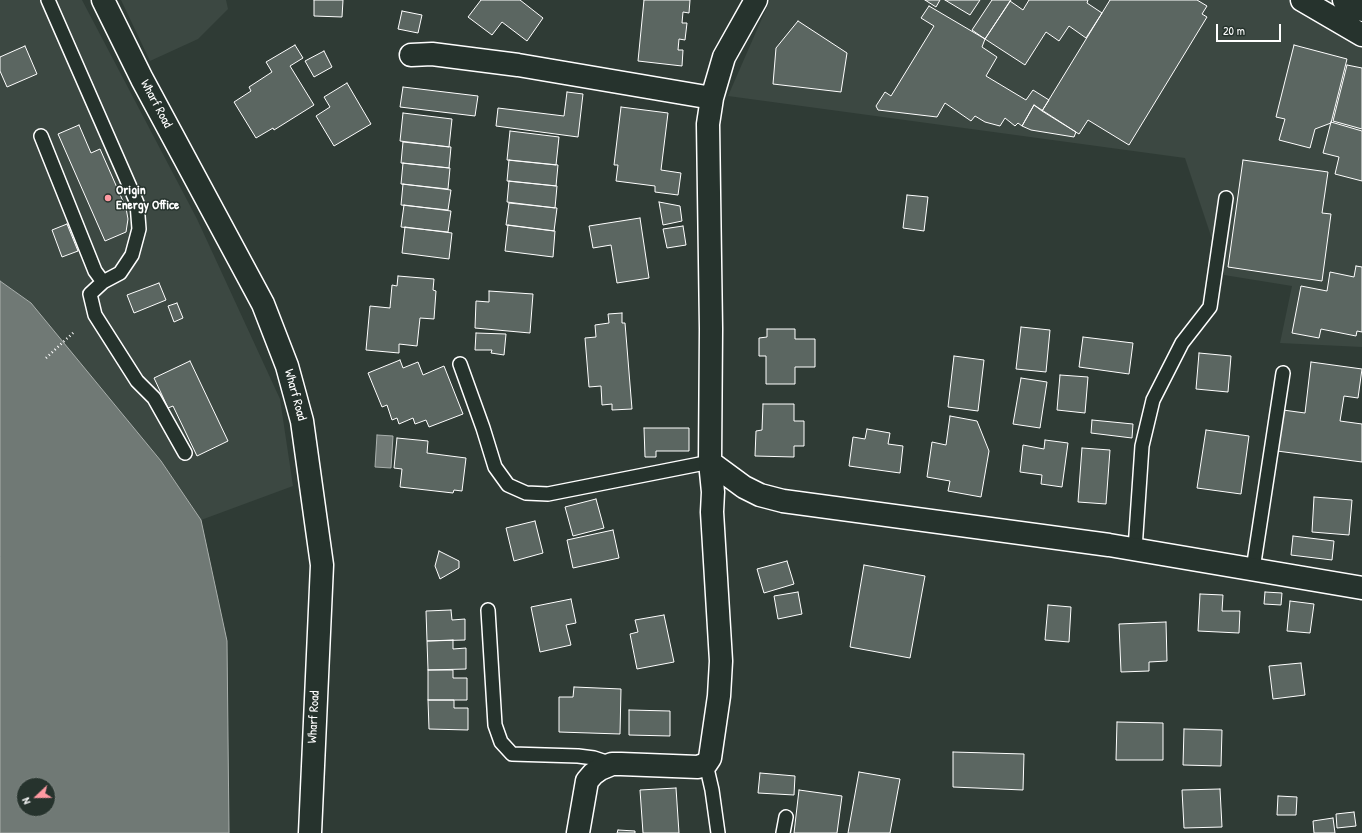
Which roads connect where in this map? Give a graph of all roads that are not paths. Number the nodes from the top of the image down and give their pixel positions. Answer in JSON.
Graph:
{"nodes":[{"id":1,"x":48,"y":0,"type":"edge"},
{"id":2,"x":103,"y":0,"type":"edge"},
{"id":3,"x":756,"y":0,"type":"edge"},
{"id":4,"x":1302,"y":0,"type":"edge"},
{"id":5,"x":1344,"y":0,"type":"edge"},
{"id":6,"x":1362,"y":10,"type":"edge"},
{"id":7,"x":1362,"y":35,"type":"edge"},
{"id":8,"x":412,"y":55,"type":"dead end"},
{"id":9,"x":712,"y":98,"type":"junction"},
{"id":10,"x":41,"y":136,"type":"dead end"},
{"id":11,"x":1226,"y":198,"type":"dead end"},
{"id":12,"x":104,"y":282,"type":"junction"},
{"id":13,"x":460,"y":364,"type":"dead end"},
{"id":14,"x":1283,"y":373,"type":"dead end"},
{"id":15,"x":184,"y":453,"type":"dead end"},
{"id":16,"x":710,"y":462,"type":"junction"},
{"id":17,"x":1135,"y":549,"type":"junction"},
{"id":18,"x":1253,"y":569,"type":"junction"},
{"id":19,"x":1362,"y":588,"type":"edge"},
{"id":20,"x":488,"y":610,"type":"dead end"},
{"id":21,"x":612,"y":764,"type":"junction"},
{"id":22,"x":706,"y":764,"type":"junction"},
{"id":23,"x":786,"y":817,"type":"dead end"},
{"id":24,"x":310,"y":833,"type":"edge"},
{"id":25,"x":578,"y":833,"type":"edge"},
{"id":26,"x":718,"y":833,"type":"edge"},
{"id":27,"x":783,"y":833,"type":"edge"}],
"edges":[{"from":1,"to":12,"type":"lane"},
{"from":2,"to":24,"type":"street","name":"Wharf Road"},
{"from":3,"to":9,"type":"street"},
{"from":4,"to":7,"type":"street"},
{"from":5,"to":6,"type":"street"},
{"from":8,"to":9,"type":"street"},
{"from":9,"to":16,"type":"street"},
{"from":10,"to":12,"type":"lane"},
{"from":11,"to":17,"type":"lane"},
{"from":12,"to":15,"type":"lane"},
{"from":13,"to":16,"type":"lane"},
{"from":14,"to":18,"type":"lane"},
{"from":16,"to":17,"type":"street"},
{"from":16,"to":22,"type":"street"},
{"from":17,"to":18,"type":"street"},
{"from":18,"to":19,"type":"street"},
{"from":20,"to":21,"type":"lane"},
{"from":21,"to":22,"type":"street"},
{"from":21,"to":25,"type":"street"},
{"from":22,"to":26,"type":"lane"},
{"from":23,"to":27,"type":"lane"}]}
